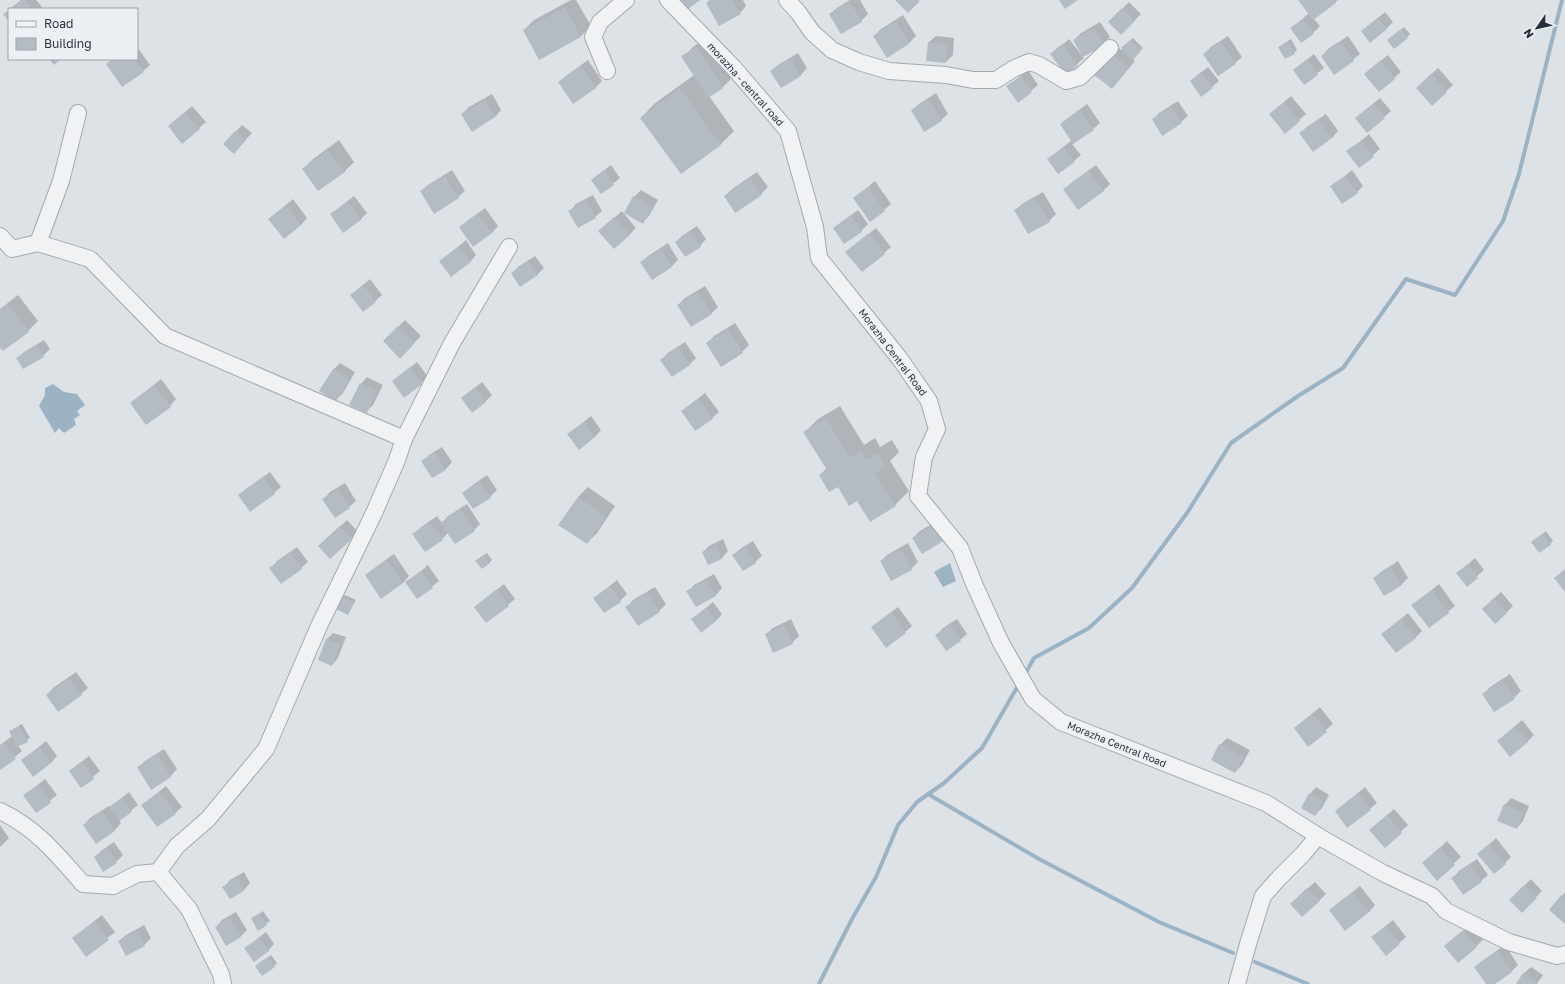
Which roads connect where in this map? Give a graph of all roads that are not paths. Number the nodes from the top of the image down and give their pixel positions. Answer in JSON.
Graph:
{"nodes":[{"id":1,"x":626,"y":0,"type":"edge"},
{"id":2,"x":668,"y":0,"type":"edge"},
{"id":3,"x":787,"y":0,"type":"edge"},
{"id":4,"x":1110,"y":48,"type":"dead end"},
{"id":5,"x":607,"y":71,"type":"dead end"},
{"id":6,"x":78,"y":113,"type":"dead end"},
{"id":7,"x":815,"y":227,"type":"joint"},
{"id":8,"x":0,"y":236,"type":"edge"},
{"id":9,"x":38,"y":243,"type":"junction"},
{"id":10,"x":509,"y":247,"type":"dead end"},
{"id":11,"x":404,"y":439,"type":"junction"},
{"id":12,"x":0,"y":811,"type":"edge"},
{"id":13,"x":1318,"y":836,"type":"junction"},
{"id":14,"x":158,"y":872,"type":"junction"},
{"id":15,"x":1565,"y":954,"type":"edge"},
{"id":16,"x":223,"y":984,"type":"edge"},
{"id":17,"x":1238,"y":984,"type":"edge"}],
"edges":[{"from":1,"to":5,"type":"street"},
{"from":2,"to":7,"type":"street","name":"morazha - central road"},
{"from":3,"to":4,"type":"street"},
{"from":6,"to":9,"type":"street"},
{"from":7,"to":13,"type":"street","name":"Morazha Central Road"},
{"from":8,"to":9,"type":"street"},
{"from":9,"to":11,"type":"street"},
{"from":10,"to":11,"type":"street"},
{"from":11,"to":14,"type":"street"},
{"from":12,"to":14,"type":"street"},
{"from":13,"to":15,"type":"street","name":"Morazha Central Road"},
{"from":13,"to":17,"type":"street"},
{"from":14,"to":16,"type":"street"}]}
